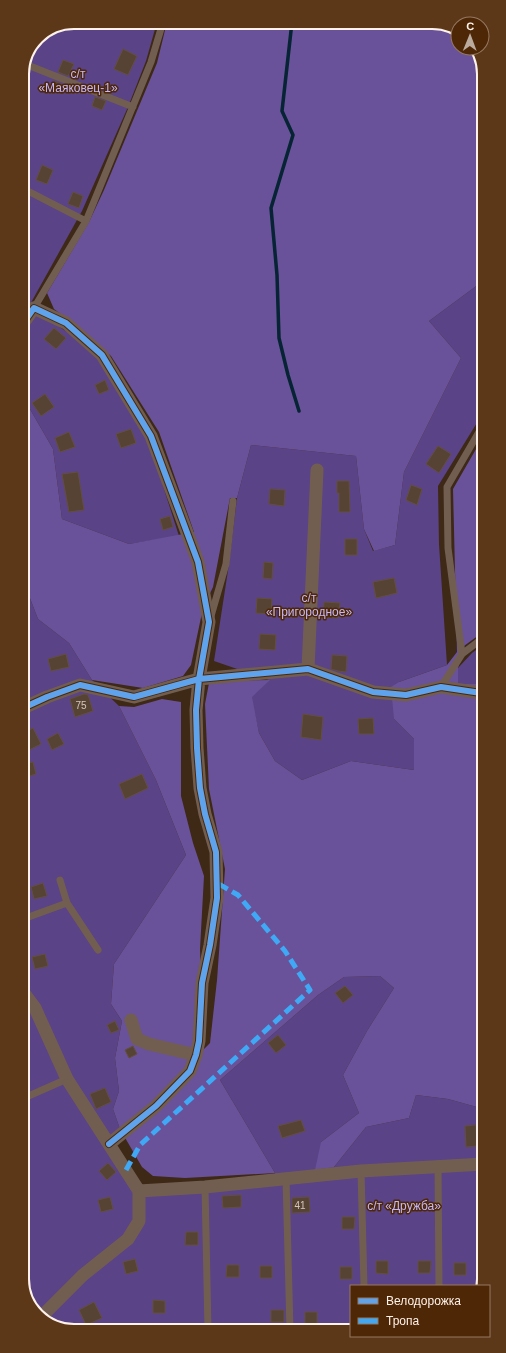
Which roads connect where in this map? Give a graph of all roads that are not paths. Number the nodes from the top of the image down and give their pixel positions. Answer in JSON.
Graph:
{"nodes":[{"id":1,"x":161,"y":29,"type":"edge"},
{"id":2,"x":30,"y":66,"type":"edge"},
{"id":3,"x":133,"y":107,"type":"junction"},
{"id":4,"x":29,"y":192,"type":"edge"},
{"id":5,"x":86,"y":221,"type":"junction"},
{"id":6,"x":29,"y":305,"type":"edge"},
{"id":7,"x":29,"y":306,"type":"edge"},
{"id":8,"x":477,"y":436,"type":"edge"},
{"id":9,"x":318,"y":470,"type":"dead end"},
{"id":10,"x":233,"y":501,"type":"dead end"},
{"id":11,"x":209,"y":622,"type":"junction"},
{"id":12,"x":477,"y":643,"type":"edge"},
{"id":13,"x":462,"y":654,"type":"junction"},
{"id":14,"x":308,"y":669,"type":"junction"},
{"id":15,"x":199,"y":679,"type":"junction"},
{"id":16,"x":441,"y":687,"type":"junction"},
{"id":17,"x":477,"y":692,"type":"edge"},
{"id":18,"x":29,"y":705,"type":"edge"},
{"id":19,"x":60,"y":880,"type":"dead end"},
{"id":20,"x":67,"y":903,"type":"junction"},
{"id":21,"x":29,"y":917,"type":"edge"},
{"id":22,"x":98,"y":950,"type":"dead end"},
{"id":23,"x":29,"y":1000,"type":"edge"},
{"id":24,"x":131,"y":1020,"type":"dead end"},
{"id":25,"x":196,"y":1055,"type":"junction"},
{"id":26,"x":66,"y":1079,"type":"junction"},
{"id":27,"x":29,"y":1096,"type":"edge"},
{"id":28,"x":109,"y":1144,"type":"junction"},
{"id":29,"x":477,"y":1164,"type":"edge"},
{"id":30,"x":438,"y":1166,"type":"junction"},
{"id":31,"x":361,"y":1171,"type":"junction"},
{"id":32,"x":286,"y":1178,"type":"junction"},
{"id":33,"x":205,"y":1186,"type":"junction"},
{"id":34,"x":139,"y":1191,"type":"junction"},
{"id":35,"x":364,"y":1285,"type":"edge"},
{"id":36,"x":439,"y":1285,"type":"edge"},
{"id":37,"x":45,"y":1313,"type":"edge"},
{"id":38,"x":208,"y":1324,"type":"edge"},
{"id":39,"x":290,"y":1324,"type":"edge"}],
"edges":[{"from":1,"to":3,"type":"lane"},
{"from":2,"to":3,"type":"lane"},
{"from":3,"to":5,"type":"lane"},
{"from":4,"to":5,"type":"lane"},
{"from":5,"to":6,"type":"lane"},
{"from":7,"to":11,"type":"street"},
{"from":8,"to":13,"type":"lane"},
{"from":9,"to":14,"type":"street"},
{"from":10,"to":11,"type":"lane"},
{"from":11,"to":15,"type":"street"},
{"from":12,"to":13,"type":"lane"},
{"from":13,"to":16,"type":"lane"},
{"from":14,"to":15,"type":"street"},
{"from":14,"to":16,"type":"street"},
{"from":15,"to":18,"type":"street"},
{"from":15,"to":25,"type":"street"},
{"from":16,"to":17,"type":"street"},
{"from":19,"to":20,"type":"lane"},
{"from":20,"to":21,"type":"lane"},
{"from":20,"to":22,"type":"lane"},
{"from":23,"to":26,"type":"street"},
{"from":24,"to":25,"type":"street"},
{"from":25,"to":28,"type":"street"},
{"from":26,"to":27,"type":"lane"},
{"from":26,"to":28,"type":"street"},
{"from":28,"to":34,"type":"street"},
{"from":29,"to":30,"type":"street"},
{"from":30,"to":31,"type":"street"},
{"from":30,"to":36,"type":"lane"},
{"from":31,"to":32,"type":"street"},
{"from":31,"to":35,"type":"lane"},
{"from":32,"to":33,"type":"street"},
{"from":32,"to":39,"type":"lane"},
{"from":33,"to":34,"type":"street"},
{"from":33,"to":38,"type":"lane"},
{"from":34,"to":37,"type":"street"}]}
